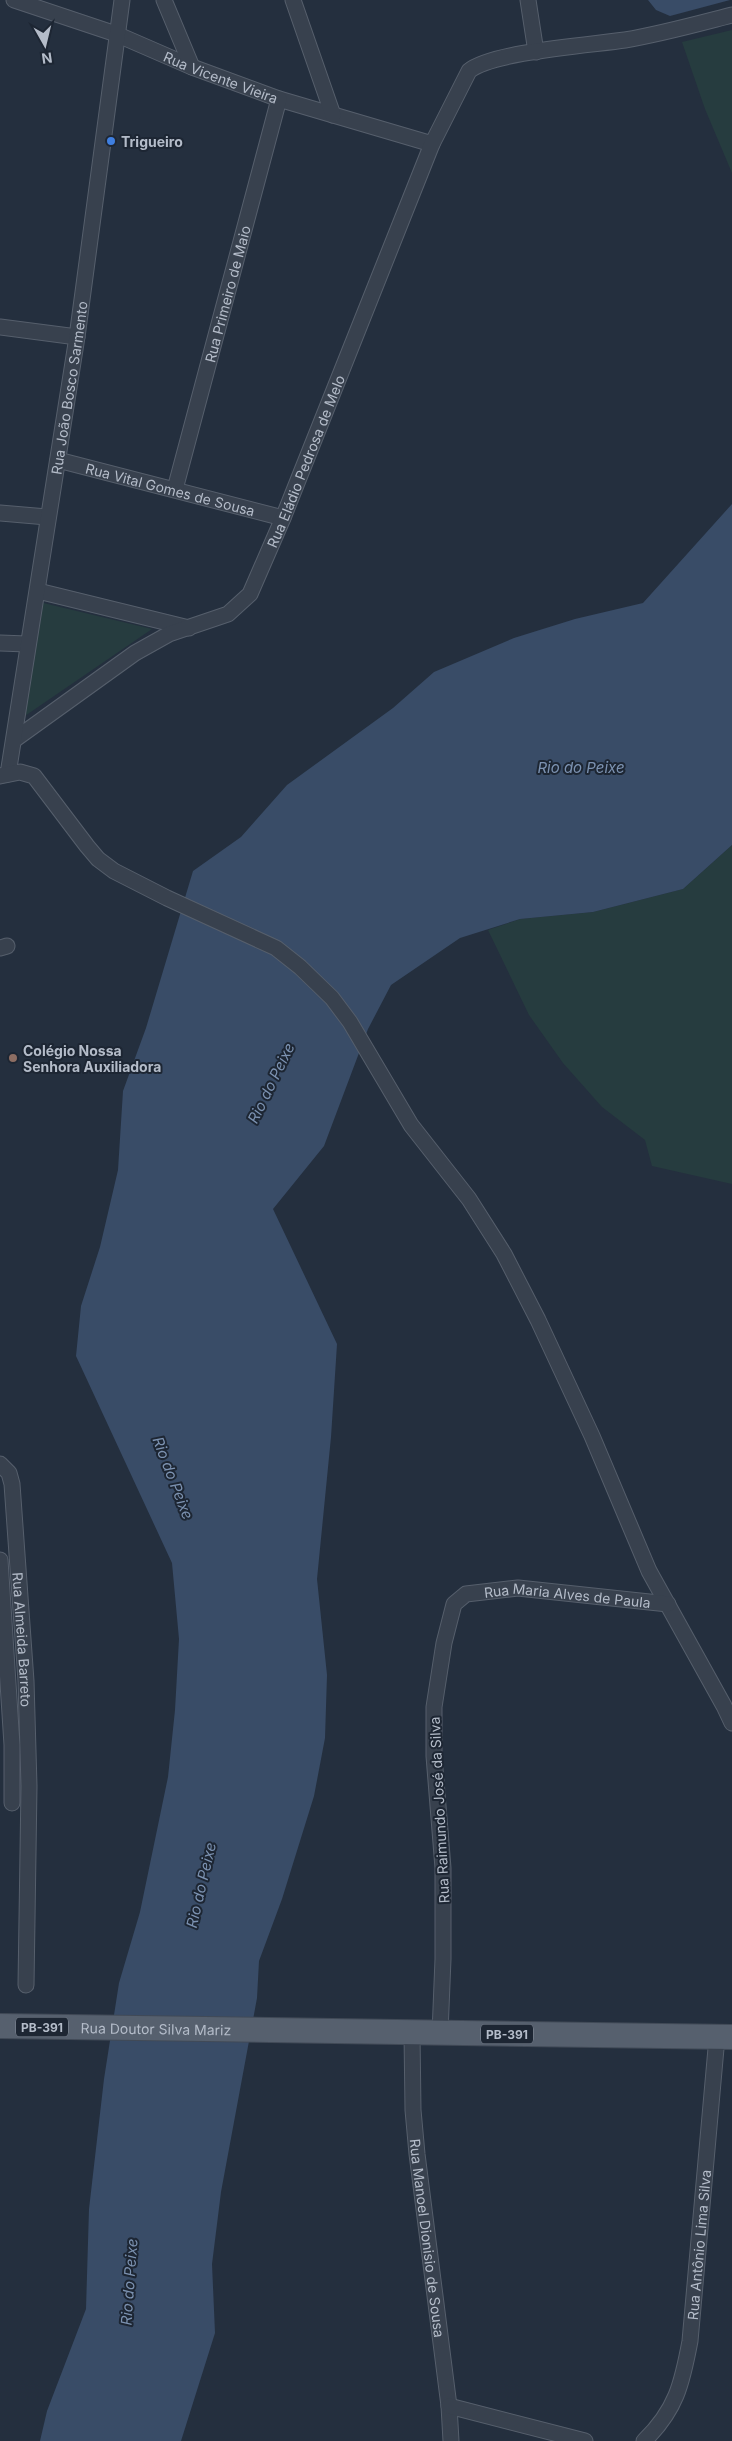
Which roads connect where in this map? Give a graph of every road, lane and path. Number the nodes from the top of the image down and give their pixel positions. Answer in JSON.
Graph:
{"nodes":[{"id":1,"x":14,"y":0,"type":"edge"},
{"id":2,"x":122,"y":0,"type":"edge"},
{"id":3,"x":164,"y":0,"type":"edge"},
{"id":4,"x":294,"y":0,"type":"edge"},
{"id":5,"x":528,"y":0,"type":"edge"},
{"id":6,"x":732,"y":15,"type":"edge"},
{"id":7,"x":116,"y":34,"type":"junction"},
{"id":8,"x":536,"y":52,"type":"junction"},
{"id":9,"x":192,"y":67,"type":"junction"},
{"id":10,"x":279,"y":99,"type":"junction"},
{"id":11,"x":333,"y":115,"type":"junction"},
{"id":12,"x":432,"y":144,"type":"junction"},
{"id":13,"x":0,"y":327,"type":"edge"},
{"id":14,"x":77,"y":337,"type":"junction"},
{"id":15,"x":58,"y":460,"type":"junction"},
{"id":16,"x":175,"y":489,"type":"junction"},
{"id":17,"x":0,"y":513,"type":"edge"},
{"id":18,"x":47,"y":517,"type":"junction"},
{"id":19,"x":283,"y":518,"type":"junction"},
{"id":20,"x":38,"y":592,"type":"junction"},
{"id":21,"x":189,"y":628,"type":"junction"},
{"id":22,"x":0,"y":643,"type":"edge"},
{"id":23,"x":27,"y":644,"type":"junction"},
{"id":24,"x":14,"y":740,"type":"junction"},
{"id":25,"x":4,"y":775,"type":"edge"},
{"id":26,"x":4,"y":1469,"type":"edge"},
{"id":27,"x":7,"y":1515,"type":"edge"},
{"id":28,"x":0,"y":1560,"type":"edge"},
{"id":29,"x":466,"y":1594,"type":"joint"},
{"id":30,"x":668,"y":1604,"type":"junction"},
{"id":31,"x":732,"y":1724,"type":"edge"},
{"id":32,"x":29,"y":1786,"type":"junction"},
{"id":33,"x":7,"y":1787,"type":"edge"},
{"id":34,"x":6,"y":1803,"type":"edge"},
{"id":35,"x":28,"y":1803,"type":"junction"},
{"id":36,"x":26,"y":1985,"type":"dead end"},
{"id":37,"x":0,"y":2026,"type":"edge"},
{"id":38,"x":440,"y":2033,"type":"junction"},
{"id":39,"x":412,"y":2034,"type":"junction"},
{"id":40,"x":725,"y":2037,"type":"edge"},
{"id":41,"x":449,"y":2406,"type":"junction"},
{"id":42,"x":451,"y":2441,"type":"edge"},
{"id":43,"x":585,"y":2441,"type":"edge"},
{"id":44,"x":644,"y":2441,"type":"edge"}],
"edges":[{"from":1,"to":7,"type":"street","name":"Rua Vicente Vieira"},
{"from":2,"to":7,"type":"street","name":"Rua João Bosco Sarmento"},
{"from":3,"to":9,"type":"street"},
{"from":4,"to":11,"type":"street"},
{"from":5,"to":8,"type":"street"},
{"from":6,"to":8,"type":"street"},
{"from":7,"to":9,"type":"street","name":"Rua Vicente Vieira"},
{"from":7,"to":14,"type":"street","name":"Rua João Bosco Sarmento"},
{"from":8,"to":12,"type":"street","name":"Rua Eládio Pedrosa de Melo"},
{"from":9,"to":10,"type":"street","name":"Rua Vicente Vieira"},
{"from":10,"to":11,"type":"street","name":"Rua Vicente Vieira"},
{"from":10,"to":16,"type":"street","name":"Rua Primeiro de Maio"},
{"from":11,"to":12,"type":"street","name":"Rua Vicente Vieira"},
{"from":12,"to":19,"type":"street","name":"Rua Eládio Pedrosa de Melo"},
{"from":13,"to":14,"type":"street"},
{"from":14,"to":15,"type":"street","name":"Rua João Bosco Sarmento"},
{"from":15,"to":16,"type":"street","name":"Rua Vital Gomes de Sousa"},
{"from":15,"to":18,"type":"street","name":"Rua João Bosco Sarmento"},
{"from":16,"to":19,"type":"street","name":"Rua Vital Gomes de Sousa"},
{"from":17,"to":18,"type":"street"},
{"from":18,"to":20,"type":"street","name":"Rua João Bosco Sarmento"},
{"from":19,"to":21,"type":"street","name":"Rua Eládio Pedrosa de Melo"},
{"from":20,"to":21,"type":"street"},
{"from":20,"to":23,"type":"street","name":"Rua João Bosco Sarmento"},
{"from":21,"to":24,"type":"street","name":"Rua Eládio Pedrosa de Melo"},
{"from":22,"to":23,"type":"street"},
{"from":23,"to":24,"type":"street","name":"Rua João Bosco Sarmento"},
{"from":24,"to":25,"type":"street","name":"Rua João Bosco Sarmento"},
{"from":25,"to":30,"type":"street"},
{"from":26,"to":27,"type":"street","name":"Rua Almeida Barreto"},
{"from":27,"to":32,"type":"street","name":"Rua Almeida Barreto"},
{"from":28,"to":33,"type":"street","name":"Rua Almeida Barreto"},
{"from":29,"to":30,"type":"street","name":"Rua Maria Alves de Paula"},
{"from":29,"to":38,"type":"street","name":"Rua Raimundo José da Silva"},
{"from":30,"to":31,"type":"street"},
{"from":32,"to":33,"type":"street"},
{"from":32,"to":35,"type":"street","name":"Rua Almeida Barreto"},
{"from":33,"to":34,"type":"street","name":"Rua Almeida Barreto"},
{"from":34,"to":35,"type":"street"},
{"from":35,"to":36,"type":"street","name":"Rua Almeida Barreto"},
{"from":37,"to":39,"type":"main road","name":"Rua Doutor Silva Mariz","number":"PB-391"},
{"from":38,"to":39,"type":"main road","number":"PB-391"},
{"from":38,"to":40,"type":"main road","number":"PB-391"},
{"from":39,"to":41,"type":"street","name":"Rua Manoel Dionisio de Sousa"},
{"from":40,"to":44,"type":"street","name":"Rua Antônio Lima Silva"},
{"from":41,"to":42,"type":"street","name":"Rua Manoel Dionisio de Sousa"},
{"from":41,"to":43,"type":"street"}]}
